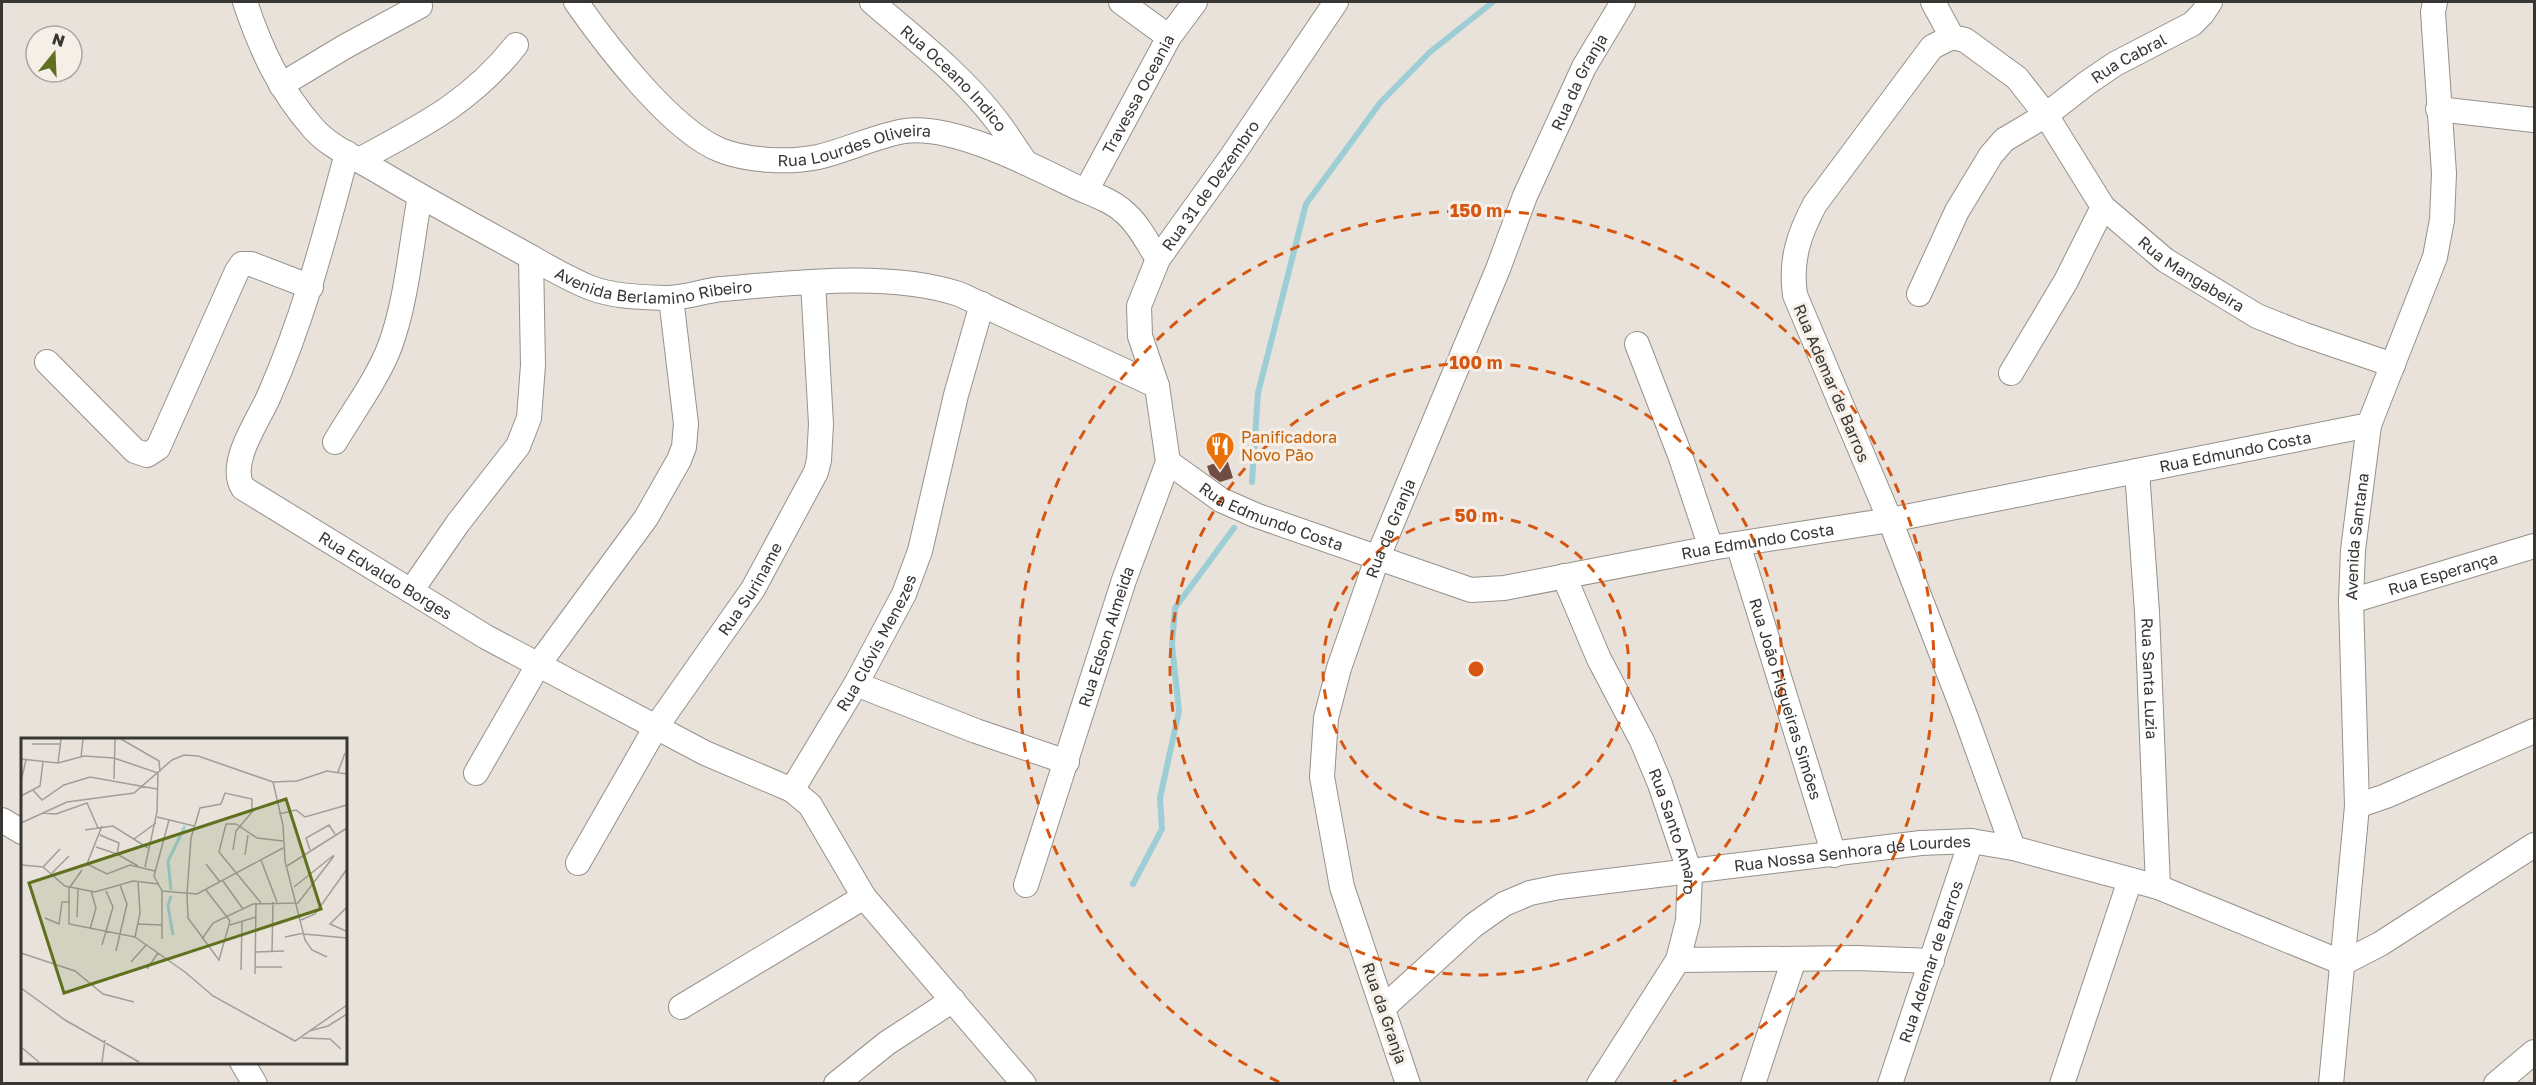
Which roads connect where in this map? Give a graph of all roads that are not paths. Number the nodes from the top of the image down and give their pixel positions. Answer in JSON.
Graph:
{"nodes":[{"id":1,"x":245,"y":2,"type":"edge"},
{"id":2,"x":576,"y":2,"type":"edge"},
{"id":3,"x":872,"y":2,"type":"edge"},
{"id":4,"x":1121,"y":2,"type":"edge"},
{"id":5,"x":1195,"y":2,"type":"edge"},
{"id":6,"x":1336,"y":2,"type":"edge"},
{"id":7,"x":1623,"y":2,"type":"edge"},
{"id":8,"x":1933,"y":2,"type":"edge"},
{"id":9,"x":2210,"y":2,"type":"edge"},
{"id":10,"x":2435,"y":2,"type":"edge"},
{"id":11,"x":420,"y":6,"type":"dead end"},
{"id":12,"x":1952,"y":37,"type":"junction"},
{"id":13,"x":1169,"y":38,"type":"junction"},
{"id":14,"x":516,"y":45,"type":"dead end"},
{"id":15,"x":281,"y":85,"type":"junction"},
{"id":16,"x":2438,"y":109,"type":"junction"},
{"id":17,"x":2046,"y":115,"type":"junction"},
{"id":18,"x":2535,"y":120,"type":"edge"},
{"id":19,"x":353,"y":156,"type":"junction"},
{"id":20,"x":1026,"y":163,"type":"junction"},
{"id":21,"x":1086,"y":191,"type":"junction"},
{"id":22,"x":420,"y":196,"type":"junction"},
{"id":23,"x":2103,"y":207,"type":"junction"},
{"id":24,"x":531,"y":257,"type":"junction"},
{"id":25,"x":1158,"y":260,"type":"junction"},
{"id":26,"x":813,"y":282,"type":"junction"},
{"id":27,"x":311,"y":287,"type":"junction"},
{"id":28,"x":1919,"y":294,"type":"dead end"},
{"id":29,"x":671,"y":298,"type":"junction"},
{"id":30,"x":982,"y":304,"type":"junction"},
{"id":31,"x":1636,"y":345,"type":"dead end"},
{"id":32,"x":46,"y":362,"type":"dead end"},
{"id":33,"x":2393,"y":364,"type":"junction"},
{"id":34,"x":2011,"y":374,"type":"dead end"},
{"id":35,"x":1157,"y":386,"type":"junction"},
{"id":36,"x":2369,"y":424,"type":"junction"},
{"id":37,"x":335,"y":442,"type":"dead end"},
{"id":38,"x":1167,"y":462,"type":"junction"},
{"id":39,"x":2137,"y":471,"type":"junction"},
{"id":40,"x":1890,"y":520,"type":"junction"},
{"id":41,"x":1738,"y":544,"type":"junction"},
{"id":42,"x":2535,"y":546,"type":"edge"},
{"id":43,"x":1710,"y":548,"type":"junction"},
{"id":44,"x":1377,"y":559,"type":"junction"},
{"id":45,"x":1564,"y":576,"type":"junction"},
{"id":46,"x":411,"y":591,"type":"junction"},
{"id":47,"x":2351,"y":602,"type":"junction"},
{"id":48,"x":538,"y":665,"type":"junction"},
{"id":49,"x":856,"y":684,"type":"junction"},
{"id":50,"x":656,"y":727,"type":"junction"},
{"id":51,"x":2535,"y":731,"type":"edge"},
{"id":52,"x":1067,"y":762,"type":"junction"},
{"id":53,"x":476,"y":773,"type":"dead end"},
{"id":54,"x":792,"y":790,"type":"junction"},
{"id":55,"x":2357,"y":806,"type":"junction"},
{"id":56,"x":2,"y":820,"type":"edge"},
{"id":57,"x":21,"y":831,"type":"edge"},
{"id":58,"x":1971,"y":841,"type":"junction"},
{"id":59,"x":2535,"y":845,"type":"edge"},
{"id":60,"x":2013,"y":848,"type":"junction"},
{"id":61,"x":1834,"y":855,"type":"junction"},
{"id":62,"x":578,"y":863,"type":"dead end"},
{"id":63,"x":1690,"y":873,"type":"junction"},
{"id":64,"x":2130,"y":880,"type":"junction"},
{"id":65,"x":1026,"y":885,"type":"dead end"},
{"id":66,"x":2158,"y":887,"type":"junction"},
{"id":67,"x":864,"y":897,"type":"junction"},
{"id":68,"x":1794,"y":959,"type":"junction"},
{"id":69,"x":1678,"y":960,"type":"junction"},
{"id":70,"x":1932,"y":961,"type":"junction"},
{"id":71,"x":2343,"y":963,"type":"junction"},
{"id":72,"x":952,"y":1000,"type":"junction"},
{"id":73,"x":681,"y":1007,"type":"dead end"},
{"id":74,"x":1383,"y":1008,"type":"junction"},
{"id":75,"x":2535,"y":1052,"type":"edge"},
{"id":76,"x":243,"y":1064,"type":"edge"},
{"id":77,"x":255,"y":1083,"type":"edge"},
{"id":78,"x":836,"y":1083,"type":"edge"},
{"id":79,"x":1024,"y":1083,"type":"edge"},
{"id":80,"x":1408,"y":1083,"type":"edge"},
{"id":81,"x":1599,"y":1083,"type":"edge"},
{"id":82,"x":1753,"y":1083,"type":"edge"},
{"id":83,"x":1890,"y":1083,"type":"edge"},
{"id":84,"x":2062,"y":1083,"type":"edge"},
{"id":85,"x":2331,"y":1083,"type":"edge"},
{"id":86,"x":2496,"y":1083,"type":"edge"}],
"edges":[{"from":1,"to":15,"type":"street","name":"Avenida Berlamino Ribeiro"},
{"from":2,"to":20,"type":"street","name":"Rua Lourdes Oliveira"},
{"from":3,"to":20,"type":"street","name":"Rua Oceano Indico"},
{"from":4,"to":13,"type":"street"},
{"from":5,"to":13,"type":"street","name":"Travessa Oceania"},
{"from":6,"to":25,"type":"street","name":"Rua 31 de Dezembro"},
{"from":7,"to":44,"type":"street","name":"Rua da Granja"},
{"from":8,"to":12,"type":"street"},
{"from":9,"to":17,"type":"street","name":"Rua Cabral"},
{"from":10,"to":16,"type":"street","name":"Avenida Santana"},
{"from":11,"to":15,"type":"street"},
{"from":12,"to":17,"type":"street"},
{"from":12,"to":40,"type":"street","name":"Rua Ademar de Barros"},
{"from":13,"to":21,"type":"street","name":"Travessa Oceania"},
{"from":14,"to":19,"type":"street"},
{"from":15,"to":19,"type":"street","name":"Avenida Berlamino Ribeiro"},
{"from":16,"to":18,"type":"street"},
{"from":16,"to":33,"type":"street","name":"Avenida Santana"},
{"from":17,"to":23,"type":"street","name":"Rua Mangabeira"},
{"from":17,"to":28,"type":"street","name":"Rua Cabral"},
{"from":19,"to":22,"type":"street","name":"Avenida Berlamino Ribeiro"},
{"from":19,"to":27,"type":"street","name":"Rua Edvaldo Borges"},
{"from":20,"to":21,"type":"street","name":"Rua Lourdes Oliveira"},
{"from":21,"to":25,"type":"street","name":"Rua Lourdes Oliveira"},
{"from":22,"to":24,"type":"street","name":"Avenida Berlamino Ribeiro"},
{"from":22,"to":37,"type":"street"},
{"from":23,"to":33,"type":"street","name":"Rua Mangabeira"},
{"from":23,"to":34,"type":"street"},
{"from":24,"to":29,"type":"street","name":"Avenida Berlamino Ribeiro"},
{"from":24,"to":46,"type":"street"},
{"from":25,"to":35,"type":"street","name":"Rua 31 de Dezembro"},
{"from":26,"to":29,"type":"street","name":"Avenida Berlamino Ribeiro"},
{"from":26,"to":30,"type":"street","name":"Avenida Berlamino Ribeiro"},
{"from":26,"to":50,"type":"street","name":"Rua Suriname"},
{"from":27,"to":32,"type":"street"},
{"from":27,"to":46,"type":"street","name":"Rua Edvaldo Borges"},
{"from":29,"to":48,"type":"street"},
{"from":30,"to":35,"type":"street","name":"Avenida Berlamino Ribeiro"},
{"from":30,"to":49,"type":"street","name":"Rua Clóvis Menezes"},
{"from":31,"to":43,"type":"street"},
{"from":33,"to":36,"type":"street","name":"Avenida Santana"},
{"from":35,"to":38,"type":"street","name":"Rua Edson Almeida"},
{"from":36,"to":39,"type":"street","name":"Rua Edmundo Costa"},
{"from":36,"to":47,"type":"street","name":"Avenida Santana"},
{"from":38,"to":44,"type":"street","name":"Rua Edmundo Costa"},
{"from":38,"to":52,"type":"street","name":"Rua Edson Almeida"},
{"from":39,"to":40,"type":"street","name":"Rua Edmundo Costa"},
{"from":39,"to":66,"type":"street","name":"Rua Santa Luzia"},
{"from":40,"to":41,"type":"street","name":"Rua Edmundo Costa"},
{"from":40,"to":60,"type":"street","name":"Rua Ademar de Barros"},
{"from":41,"to":43,"type":"street","name":"Rua Edmundo Costa"},
{"from":41,"to":61,"type":"street","name":"Rua João Filgueiras Simões"},
{"from":42,"to":47,"type":"street","name":"Rua Esperança"},
{"from":43,"to":45,"type":"street","name":"Rua Edmundo Costa"},
{"from":44,"to":45,"type":"street","name":"Rua Edmundo Costa"},
{"from":44,"to":74,"type":"street","name":"Rua da Granja"},
{"from":45,"to":63,"type":"street","name":"Rua Santo Amaro"},
{"from":46,"to":48,"type":"street","name":"Rua Edvaldo Borges"},
{"from":47,"to":55,"type":"street","name":"Avenida Santana"},
{"from":48,"to":50,"type":"street","name":"Rua Edvaldo Borges"},
{"from":48,"to":53,"type":"street"},
{"from":49,"to":52,"type":"street"},
{"from":49,"to":54,"type":"street","name":"Rua Clóvis Menezes"},
{"from":50,"to":54,"type":"street","name":"Rua Edvaldo Borges"},
{"from":50,"to":62,"type":"street","name":"Rua Suriname"},
{"from":51,"to":55,"type":"street"},
{"from":52,"to":65,"type":"street","name":"Rua Edson Almeida"},
{"from":54,"to":67,"type":"street"},
{"from":55,"to":71,"type":"street","name":"Avenida Santana"},
{"from":56,"to":57,"type":"street"},
{"from":58,"to":60,"type":"street","name":"Rua Nossa Senhora de Lourdes"},
{"from":58,"to":61,"type":"street","name":"Rua Nossa Senhora de Lourdes"},
{"from":58,"to":70,"type":"street","name":"Rua Ademar de Barros"},
{"from":59,"to":71,"type":"street"},
{"from":60,"to":64,"type":"street","name":"Rua Nossa Senhora de Lourdes"},
{"from":61,"to":63,"type":"street","name":"Rua Nossa Senhora de Lourdes"},
{"from":63,"to":69,"type":"street","name":"Rua Santo Amaro"},
{"from":63,"to":74,"type":"street","name":"Rua Nossa Senhora de Lourdes"},
{"from":64,"to":66,"type":"street","name":"Rua Nossa Senhora de Lourdes"},
{"from":64,"to":84,"type":"street"},
{"from":66,"to":71,"type":"street","name":"Rua Nossa Senhora de Lourdes"},
{"from":67,"to":72,"type":"street"},
{"from":67,"to":73,"type":"street"},
{"from":68,"to":69,"type":"street"},
{"from":68,"to":70,"type":"street"},
{"from":68,"to":82,"type":"street"},
{"from":69,"to":81,"type":"street","name":"Rua Santo Amaro"},
{"from":70,"to":83,"type":"street","name":"Rua Ademar de Barros"},
{"from":71,"to":85,"type":"street","name":"Avenida Santana"},
{"from":72,"to":78,"type":"street"},
{"from":72,"to":79,"type":"street"},
{"from":74,"to":80,"type":"street","name":"Rua da Granja"},
{"from":75,"to":86,"type":"street"},
{"from":76,"to":77,"type":"street"}]}
